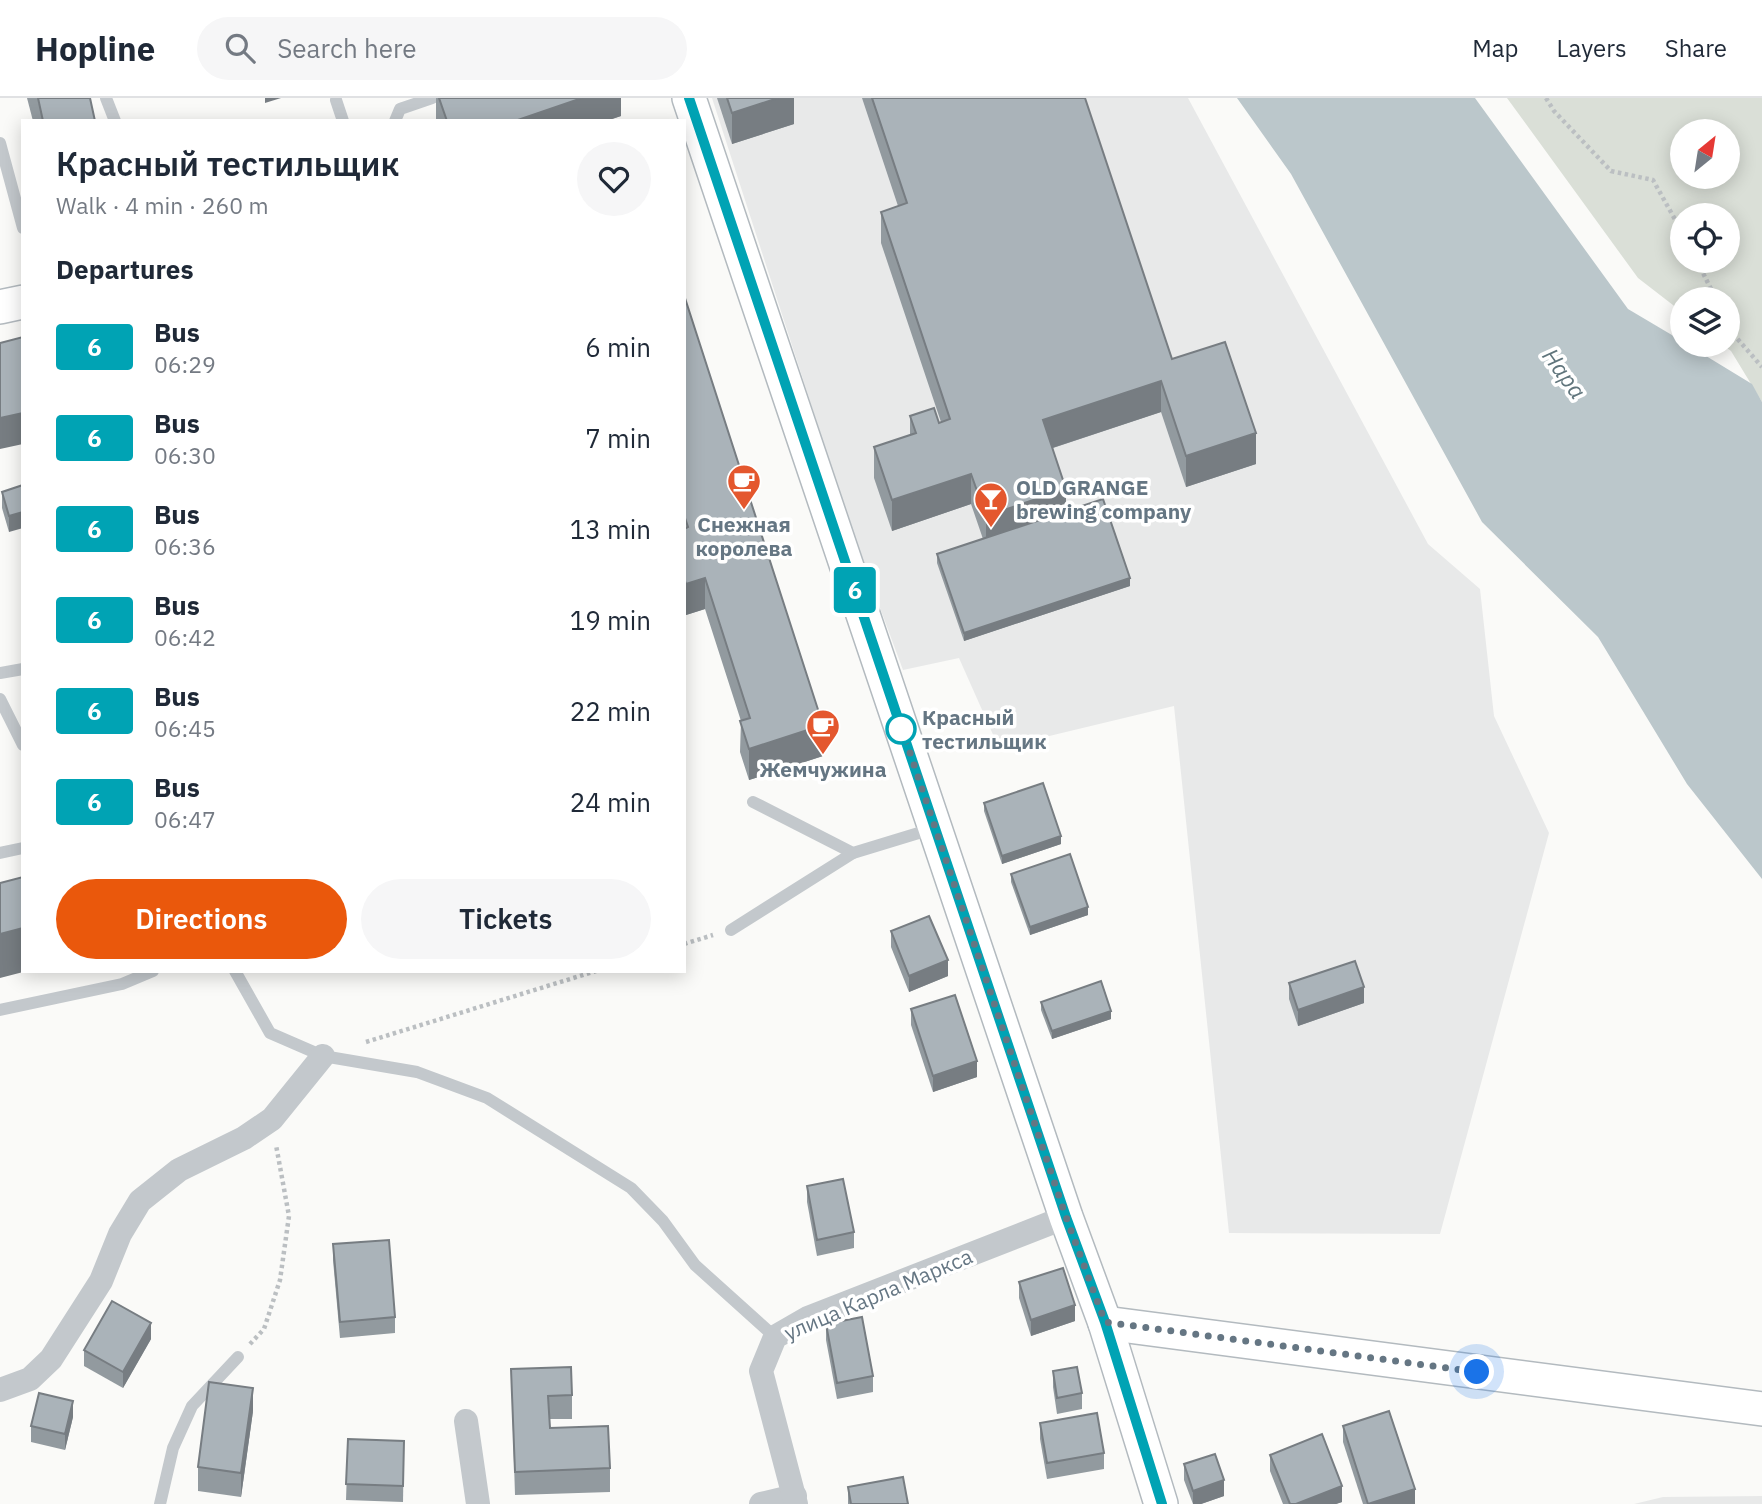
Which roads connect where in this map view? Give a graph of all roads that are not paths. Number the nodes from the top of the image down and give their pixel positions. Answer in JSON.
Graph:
{"nodes":[{"id":1,"x":106,"y":98,"type":"edge"},
{"id":2,"x":432,"y":98,"type":"edge"},
{"id":3,"x":336,"y":100,"type":"dead end"},
{"id":4,"x":690,"y":116,"type":"edge"},
{"id":5,"x":114,"y":119,"type":"edge"},
{"id":6,"x":342,"y":119,"type":"edge"},
{"id":7,"x":396,"y":119,"type":"edge"},
{"id":8,"x":0,"y":143,"type":"edge"},
{"id":9,"x":21,"y":221,"type":"edge"},
{"id":10,"x":21,"y":302,"type":"edge"},
{"id":11,"x":0,"y":307,"type":"edge"},
{"id":12,"x":21,"y":669,"type":"edge"},
{"id":13,"x":0,"y":673,"type":"edge"},
{"id":14,"x":0,"y":699,"type":"edge"},
{"id":15,"x":21,"y":741,"type":"edge"},
{"id":16,"x":753,"y":803,"type":"dead end"},
{"id":17,"x":935,"y":828,"type":"junction"},
{"id":18,"x":21,"y":848,"type":"edge"},
{"id":19,"x":0,"y":853,"type":"edge"},
{"id":20,"x":853,"y":853,"type":"junction"},
{"id":21,"x":731,"y":930,"type":"road end"},
{"id":22,"x":148,"y":973,"type":"edge"},
{"id":23,"x":236,"y":973,"type":"edge"},
{"id":24,"x":0,"y":1010,"type":"edge"},
{"id":25,"x":323,"y":1056,"type":"junction"},
{"id":26,"x":1066,"y":1217,"type":"junction"},
{"id":27,"x":1105,"y":1322,"type":"junction"},
{"id":28,"x":775,"y":1337,"type":"junction"},
{"id":29,"x":238,"y":1357,"type":"road end"},
{"id":30,"x":0,"y":1390,"type":"edge"},
{"id":31,"x":1762,"y":1409,"type":"edge"},
{"id":32,"x":466,"y":1420,"type":"dead end"},
{"id":33,"x":796,"y":1500,"type":"edge"},
{"id":34,"x":160,"y":1504,"type":"edge"},
{"id":35,"x":478,"y":1504,"type":"edge"},
{"id":36,"x":761,"y":1504,"type":"edge"},
{"id":37,"x":1161,"y":1504,"type":"edge"}],
"edges":[{"from":1,"to":5,"type":"lane"},
{"from":2,"to":7,"type":"lane"},
{"from":3,"to":6,"type":"lane"},
{"from":4,"to":17,"type":"main road"},
{"from":8,"to":9,"type":"lane"},
{"from":10,"to":11,"type":"main road"},
{"from":12,"to":13,"type":"lane"},
{"from":14,"to":15,"type":"lane"},
{"from":16,"to":20,"type":"lane"},
{"from":17,"to":20,"type":"lane"},
{"from":17,"to":26,"type":"main road"},
{"from":18,"to":19,"type":"lane"},
{"from":20,"to":21,"type":"lane"},
{"from":22,"to":24,"type":"lane"},
{"from":23,"to":25,"type":"lane"},
{"from":25,"to":28,"type":"lane"},
{"from":25,"to":30,"type":"street"},
{"from":26,"to":27,"type":"main road"},
{"from":26,"to":28,"type":"street","name":"улица Карла Маркса"},
{"from":27,"to":31,"type":"main road"},
{"from":27,"to":37,"type":"main road"},
{"from":28,"to":33,"type":"street","name":"улица Карла Маркса"},
{"from":29,"to":34,"type":"lane"},
{"from":32,"to":35,"type":"street"},
{"from":33,"to":36,"type":"street"}]}
